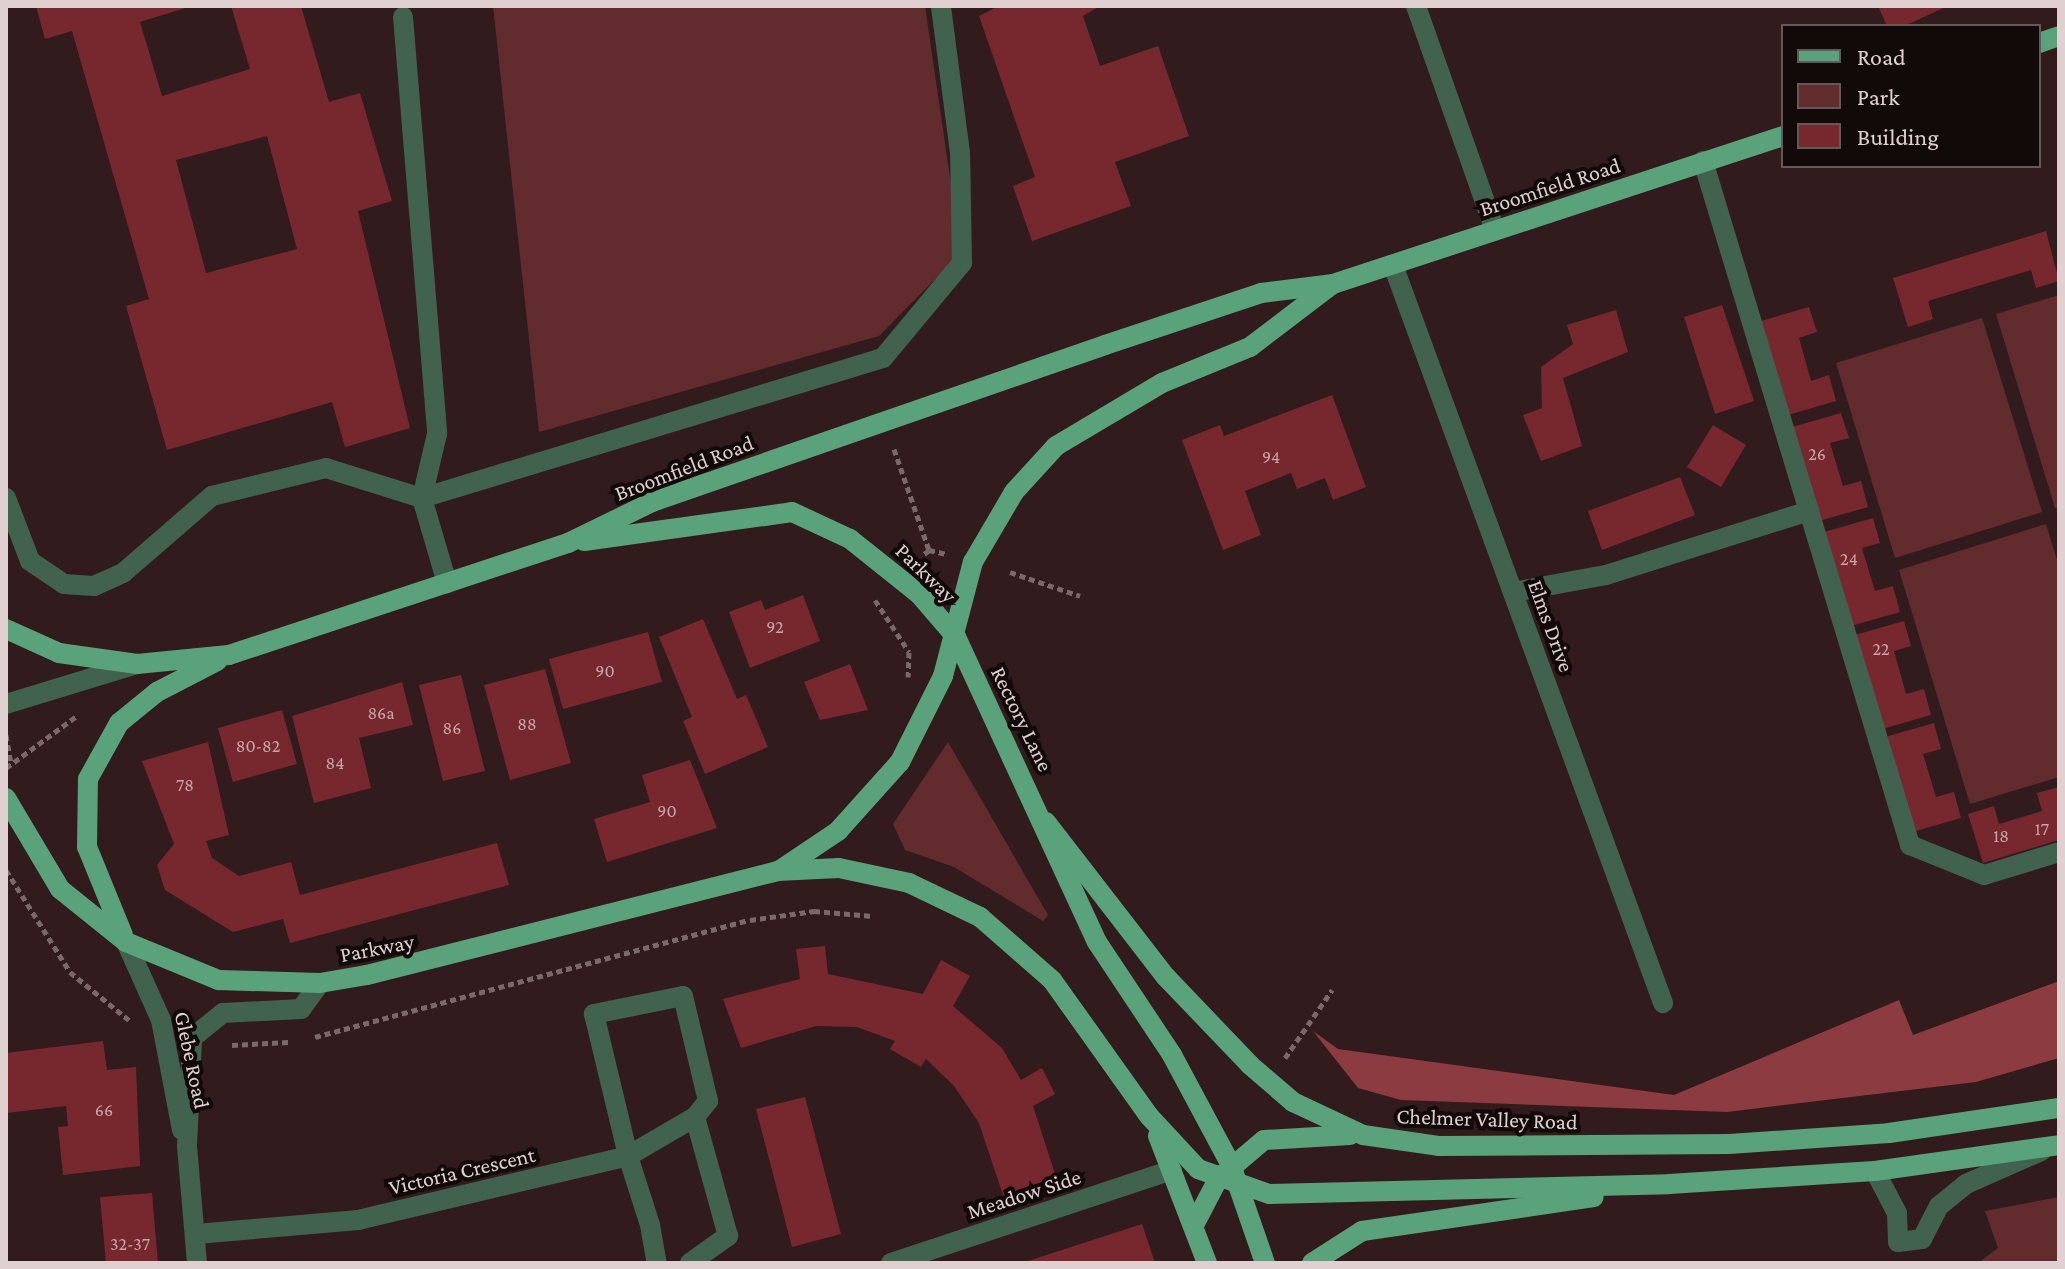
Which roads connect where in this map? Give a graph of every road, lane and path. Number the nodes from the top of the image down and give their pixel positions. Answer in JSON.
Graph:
{"nodes":[{"id":1,"x":941,"y":6,"type":"edge"},
{"id":2,"x":1416,"y":6,"type":"edge"},
{"id":3,"x":403,"y":17,"type":"dead end"},
{"id":4,"x":1781,"y":137,"type":"edge"},
{"id":5,"x":1703,"y":161,"type":"junction"},
{"id":6,"x":1495,"y":230,"type":"junction"},
{"id":7,"x":1393,"y":265,"type":"junction"},
{"id":8,"x":1333,"y":284,"type":"junction"},
{"id":9,"x":892,"y":444,"type":"dead end"},
{"id":10,"x":6,"y":498,"type":"edge"},
{"id":11,"x":422,"y":498,"type":"junction"},
{"id":12,"x":1809,"y":511,"type":"junction"},
{"id":13,"x":568,"y":543,"type":"junction"},
{"id":14,"x":929,"y":550,"type":"junction"},
{"id":15,"x":947,"y":554,"type":"dead end"},
{"id":16,"x":922,"y":556,"type":"dead end"},
{"id":17,"x":1010,"y":572,"type":"dead end"},
{"id":18,"x":447,"y":583,"type":"junction"},
{"id":19,"x":1513,"y":592,"type":"junction"},
{"id":20,"x":1080,"y":596,"type":"dead end"},
{"id":21,"x":875,"y":600,"type":"dead end"},
{"id":22,"x":6,"y":629,"type":"edge"},
{"id":23,"x":956,"y":637,"type":"junction"},
{"id":24,"x":229,"y":655,"type":"junction"},
{"id":25,"x":137,"y":664,"type":"junction"},
{"id":26,"x":904,"y":686,"type":"dead end"},
{"id":27,"x":6,"y":704,"type":"edge"},
{"id":28,"x":90,"y":707,"type":"dead end"},
{"id":29,"x":6,"y":735,"type":"edge"},
{"id":30,"x":6,"y":798,"type":"edge"},
{"id":31,"x":1046,"y":822,"type":"junction"},
{"id":32,"x":2059,"y":852,"type":"edge"},
{"id":33,"x":6,"y":870,"type":"edge"},
{"id":34,"x":777,"y":871,"type":"junction"},
{"id":35,"x":873,"y":916,"type":"dead end"},
{"id":36,"x":126,"y":942,"type":"junction"},
{"id":37,"x":320,"y":983,"type":"junction"},
{"id":38,"x":1332,"y":990,"type":"dead end"},
{"id":39,"x":1663,"y":1003,"type":"dead end"},
{"id":40,"x":136,"y":1021,"type":"dead end"},
{"id":41,"x":222,"y":1044,"type":"dead end"},
{"id":42,"x":1287,"y":1053,"type":"dead end"},
{"id":43,"x":2059,"y":1108,"type":"edge"},
{"id":44,"x":1149,"y":1116,"type":"junction"},
{"id":45,"x":695,"y":1117,"type":"junction"},
{"id":46,"x":1363,"y":1135,"type":"junction"},
{"id":47,"x":187,"y":1146,"type":"junction"},
{"id":48,"x":2054,"y":1146,"type":"edge"},
{"id":49,"x":628,"y":1156,"type":"junction"},
{"id":50,"x":1172,"y":1170,"type":"junction"},
{"id":51,"x":1875,"y":1171,"type":"junction"},
{"id":52,"x":1224,"y":1172,"type":"junction"},
{"id":53,"x":1669,"y":1184,"type":"junction"},
{"id":54,"x":1239,"y":1187,"type":"junction"},
{"id":55,"x":1194,"y":1225,"type":"junction"},
{"id":56,"x":196,"y":1234,"type":"junction"},
{"id":57,"x":1317,"y":1259,"type":"edge"},
{"id":58,"x":197,"y":1263,"type":"edge"},
{"id":59,"x":657,"y":1263,"type":"edge"},
{"id":60,"x":690,"y":1263,"type":"edge"},
{"id":61,"x":891,"y":1263,"type":"edge"},
{"id":62,"x":1207,"y":1263,"type":"edge"},
{"id":63,"x":1265,"y":1263,"type":"edge"}],
"edges":[{"from":1,"to":11,"type":"street"},
{"from":2,"to":6,"type":"street"},
{"from":3,"to":11,"type":"street"},
{"from":4,"to":5,"type":"main road","name":"Broomfield Road"},
{"from":5,"to":6,"type":"main road","name":"Broomfield Road"},
{"from":5,"to":12,"type":"street"},
{"from":6,"to":7,"type":"main road","name":"Broomfield Road"},
{"from":7,"to":8,"type":"main road","name":"Broomfield Road"},
{"from":7,"to":19,"type":"street","name":"Elms Drive"},
{"from":8,"to":13,"type":"main road","name":"Broomfield Road"},
{"from":8,"to":23,"type":"main road","name":"Broomfield Road"},
{"from":9,"to":14,"type":"path"},
{"from":10,"to":11,"type":"street"},
{"from":11,"to":18,"type":"street"},
{"from":12,"to":19,"type":"street"},
{"from":12,"to":32,"type":"street"},
{"from":13,"to":18,"type":"main road","name":"Broomfield Road"},
{"from":13,"to":23,"type":"main road","name":"Parkway"},
{"from":14,"to":15,"type":"path"},
{"from":14,"to":16,"type":"path"},
{"from":17,"to":20,"type":"path"},
{"from":18,"to":24,"type":"main road","name":"Broomfield Road"},
{"from":19,"to":39,"type":"street","name":"Elms Drive"},
{"from":21,"to":26,"type":"path"},
{"from":22,"to":25,"type":"main road"},
{"from":23,"to":31,"type":"main road","name":"Rectory Lane"},
{"from":23,"to":34,"type":"main road","name":"Parkway"},
{"from":24,"to":25,"type":"main road","name":"Broomfield Road"},
{"from":24,"to":36,"type":"main road"},
{"from":25,"to":27,"type":"street","name":"Broomfield Road"},
{"from":28,"to":29,"type":"path"},
{"from":30,"to":36,"type":"main road","name":"Parkway"},
{"from":31,"to":46,"type":"main road","name":"Chelmer Valley Road"},
{"from":31,"to":52,"type":"main road"},
{"from":33,"to":40,"type":"path"},
{"from":34,"to":37,"type":"main road","name":"Parkway"},
{"from":34,"to":44,"type":"main road","name":"Parkway"},
{"from":35,"to":41,"type":"path"},
{"from":36,"to":37,"type":"main road","name":"Parkway"},
{"from":36,"to":47,"type":"street","name":"Glebe Road"},
{"from":37,"to":47,"type":"street","name":"Glebe Road"},
{"from":38,"to":42,"type":"path"},
{"from":43,"to":46,"type":"main road","name":"Chelmer Valley Road"},
{"from":44,"to":50,"type":"main road"},
{"from":44,"to":52,"type":"main road"},
{"from":45,"to":49,"type":"street","name":"Victoria Crescent"},
{"from":45,"to":49,"type":"street"},
{"from":45,"to":60,"type":"street"},
{"from":46,"to":52,"type":"main road"},
{"from":47,"to":56,"type":"street","name":"Glebe Road"},
{"from":48,"to":51,"type":"main road"},
{"from":48,"to":51,"type":"street"},
{"from":49,"to":56,"type":"street","name":"Victoria Crescent"},
{"from":49,"to":59,"type":"street"},
{"from":50,"to":55,"type":"main road"},
{"from":50,"to":61,"type":"street","name":"Meadow Side"},
{"from":51,"to":53,"type":"main road"},
{"from":52,"to":54,"type":"main road"},
{"from":52,"to":55,"type":"main road"},
{"from":53,"to":54,"type":"main road"},
{"from":53,"to":57,"type":"main road"},
{"from":54,"to":63,"type":"main road"},
{"from":55,"to":62,"type":"main road"},
{"from":56,"to":58,"type":"street","name":"Glebe Road"}]}
